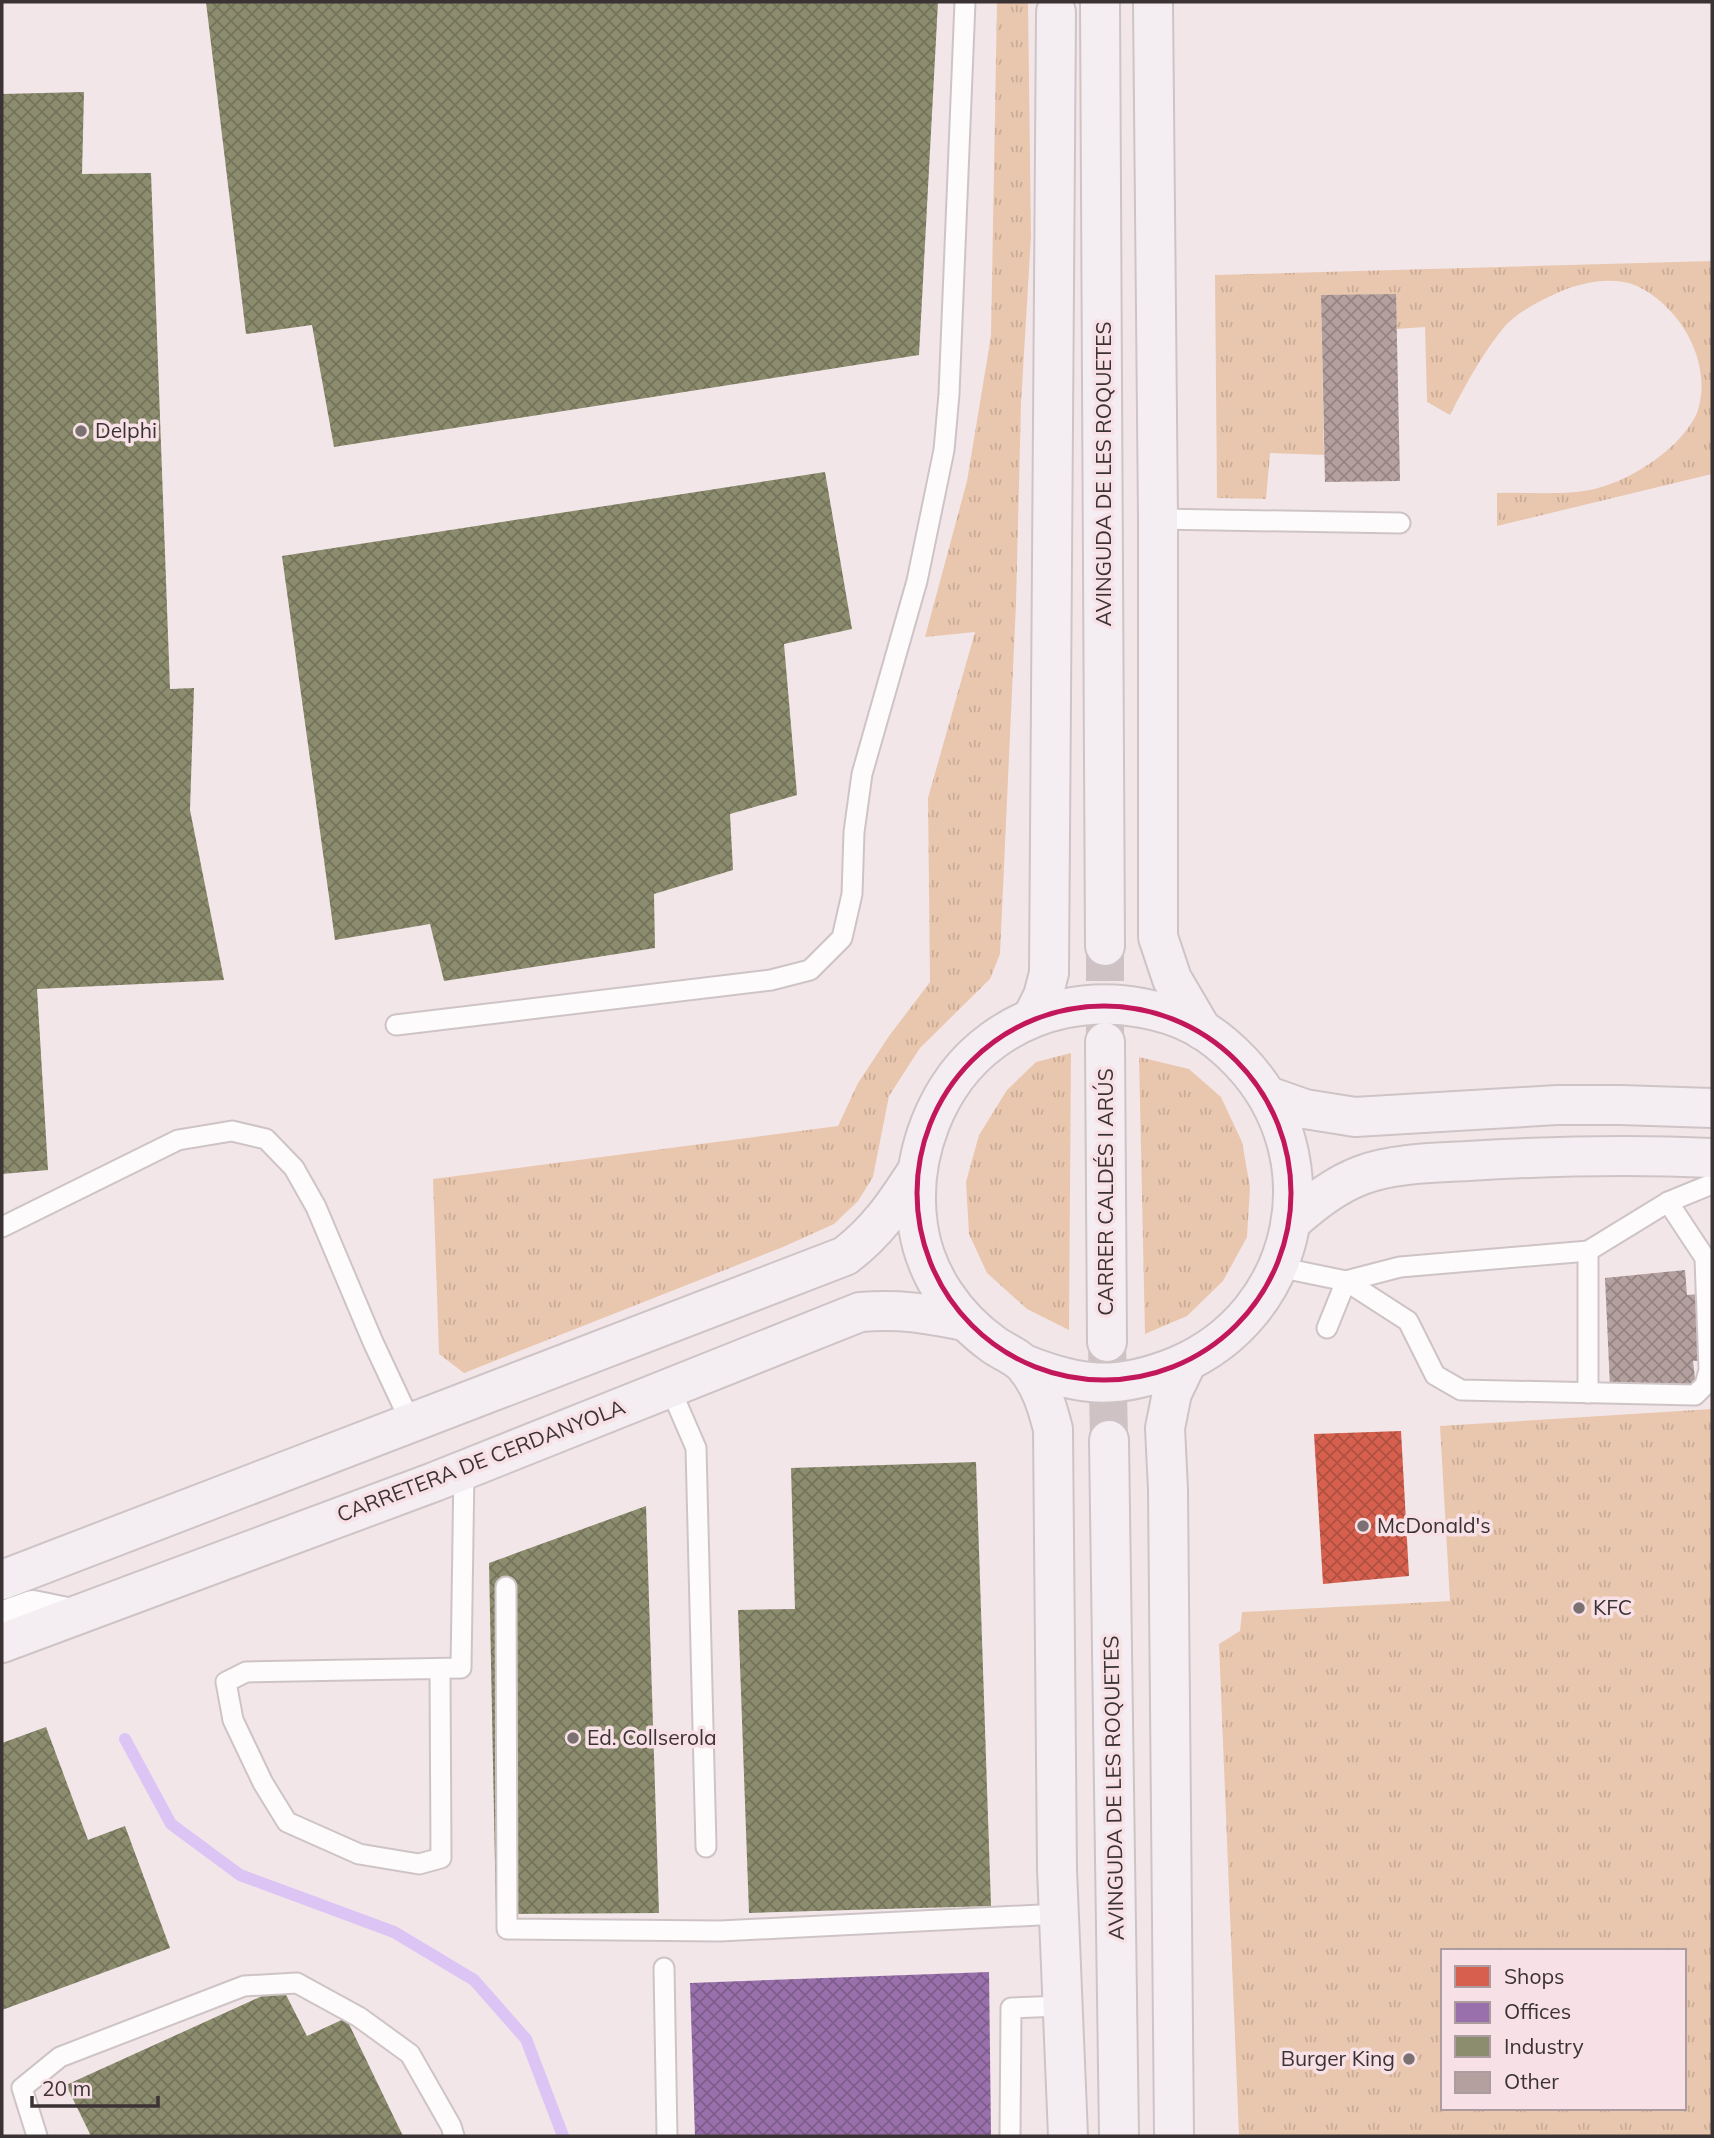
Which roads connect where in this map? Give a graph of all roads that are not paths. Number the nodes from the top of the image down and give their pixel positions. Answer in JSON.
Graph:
{"nodes":[{"id":1,"x":965,"y":2,"type":"edge"},
{"id":2,"x":1100,"y":2,"type":"edge"},
{"id":3,"x":1153,"y":2,"type":"edge"},
{"id":4,"x":1056,"y":7,"type":"edge"},
{"id":5,"x":1158,"y":519,"type":"junction"},
{"id":6,"x":1401,"y":523,"type":"dead end"},
{"id":7,"x":1105,"y":946,"type":"tunnel mouth"},
{"id":8,"x":1032,"y":1017,"type":"junction"},
{"id":9,"x":396,"y":1025,"type":"dead end"},
{"id":10,"x":1202,"y":1030,"type":"junction"},
{"id":11,"x":1105,"y":1042,"type":"tunnel mouth"},
{"id":12,"x":1268,"y":1096,"type":"junction"},
{"id":13,"x":1712,"y":1108,"type":"edge"},
{"id":14,"x":1712,"y":1158,"type":"edge"},
{"id":15,"x":917,"y":1171,"type":"junction"},
{"id":16,"x":1712,"y":1184,"type":"edge"},
{"id":17,"x":1668,"y":1202,"type":"junction"},
{"id":18,"x":1292,"y":1221,"type":"junction"},
{"id":19,"x":2,"y":1227,"type":"edge"},
{"id":20,"x":1588,"y":1251,"type":"junction"},
{"id":21,"x":1278,"y":1267,"type":"junction"},
{"id":22,"x":1346,"y":1281,"type":"junction"},
{"id":23,"x":964,"y":1321,"type":"junction"},
{"id":24,"x":1327,"y":1328,"type":"dead end"},
{"id":25,"x":1107,"y":1342,"type":"tunnel mouth"},
{"id":26,"x":1187,"y":1362,"type":"junction"},
{"id":27,"x":1024,"y":1364,"type":"junction"},
{"id":28,"x":670,"y":1388,"type":"junction"},
{"id":29,"x":1588,"y":1393,"type":"junction"},
{"id":30,"x":411,"y":1423,"type":"junction"},
{"id":31,"x":1109,"y":1440,"type":"tunnel mouth"},
{"id":32,"x":464,"y":1470,"type":"junction"},
{"id":33,"x":51,"y":1562,"type":"junction"},
{"id":34,"x":2,"y":1566,"type":"edge"},
{"id":35,"x":2,"y":1580,"type":"edge"},
{"id":36,"x":506,"y":1587,"type":"dead end"},
{"id":37,"x":67,"y":1617,"type":"junction"},
{"id":38,"x":2,"y":1621,"type":"edge"},
{"id":39,"x":2,"y":1643,"type":"edge"},
{"id":40,"x":440,"y":1669,"type":"junction"},
{"id":41,"x":706,"y":1847,"type":"dead end"},
{"id":42,"x":1059,"y":1914,"type":"junction"},
{"id":43,"x":664,"y":1968,"type":"dead end"},
{"id":44,"x":1062,"y":2006,"type":"junction"},
{"id":45,"x":37,"y":2136,"type":"edge"},
{"id":46,"x":454,"y":2136,"type":"edge"},
{"id":47,"x":667,"y":2136,"type":"edge"},
{"id":48,"x":1010,"y":2136,"type":"edge"},
{"id":49,"x":1068,"y":2136,"type":"edge"},
{"id":50,"x":1119,"y":2136,"type":"edge"},
{"id":51,"x":1174,"y":2136,"type":"edge"}],
"edges":[{"from":1,"to":9,"type":"lane"},
{"from":2,"to":7,"type":"main road","name":"AVINGUDA DE LES ROQUETES"},
{"from":3,"to":5,"type":"main road"},
{"from":4,"to":8,"type":"main road"},
{"from":5,"to":6,"type":"lane"},
{"from":5,"to":10,"type":"main road"},
{"from":8,"to":10,"type":"main road"},
{"from":8,"to":15,"type":"main road"},
{"from":10,"to":12,"type":"main road"},
{"from":11,"to":25,"type":"main road","name":"CARRER CALDÉS I ARÚS"},
{"from":12,"to":13,"type":"main road"},
{"from":12,"to":18,"type":"main road"},
{"from":14,"to":18,"type":"main road"},
{"from":15,"to":23,"type":"main road"},
{"from":15,"to":30,"type":"main road"},
{"from":16,"to":17,"type":"lane"},
{"from":17,"to":20,"type":"lane"},
{"from":17,"to":29,"type":"lane"},
{"from":18,"to":21,"type":"main road"},
{"from":19,"to":30,"type":"lane"},
{"from":20,"to":22,"type":"lane"},
{"from":20,"to":29,"type":"lane"},
{"from":21,"to":22,"type":"lane"},
{"from":21,"to":26,"type":"main road"},
{"from":22,"to":24,"type":"lane"},
{"from":22,"to":29,"type":"lane"},
{"from":23,"to":27,"type":"main road"},
{"from":23,"to":28,"type":"main road","name":"CARRETERA DE CERDANYOLA"},
{"from":26,"to":27,"type":"main road"},
{"from":26,"to":51,"type":"main road"},
{"from":27,"to":42,"type":"main road"},
{"from":28,"to":32,"type":"main road","name":"CARRETERA DE CERDANYOLA"},
{"from":28,"to":41,"type":"lane"},
{"from":30,"to":33,"type":"main road"},
{"from":31,"to":50,"type":"main road","name":"AVINGUDA DE LES ROQUETES"},
{"from":32,"to":37,"type":"main road","name":"CARRETERA DE CERDANYOLA"},
{"from":32,"to":40,"type":"lane"},
{"from":33,"to":34,"type":"street"},
{"from":33,"to":35,"type":"main road"},
{"from":36,"to":42,"type":"lane"},
{"from":37,"to":38,"type":"street"},
{"from":37,"to":39,"type":"main road","name":"CARRETERA DE CERDANYOLA"},
{"from":40,"to":40,"type":"lane"},
{"from":42,"to":44,"type":"main road"},
{"from":43,"to":47,"type":"lane"},
{"from":44,"to":48,"type":"lane"},
{"from":44,"to":49,"type":"main road"},
{"from":45,"to":46,"type":"lane"}]}
